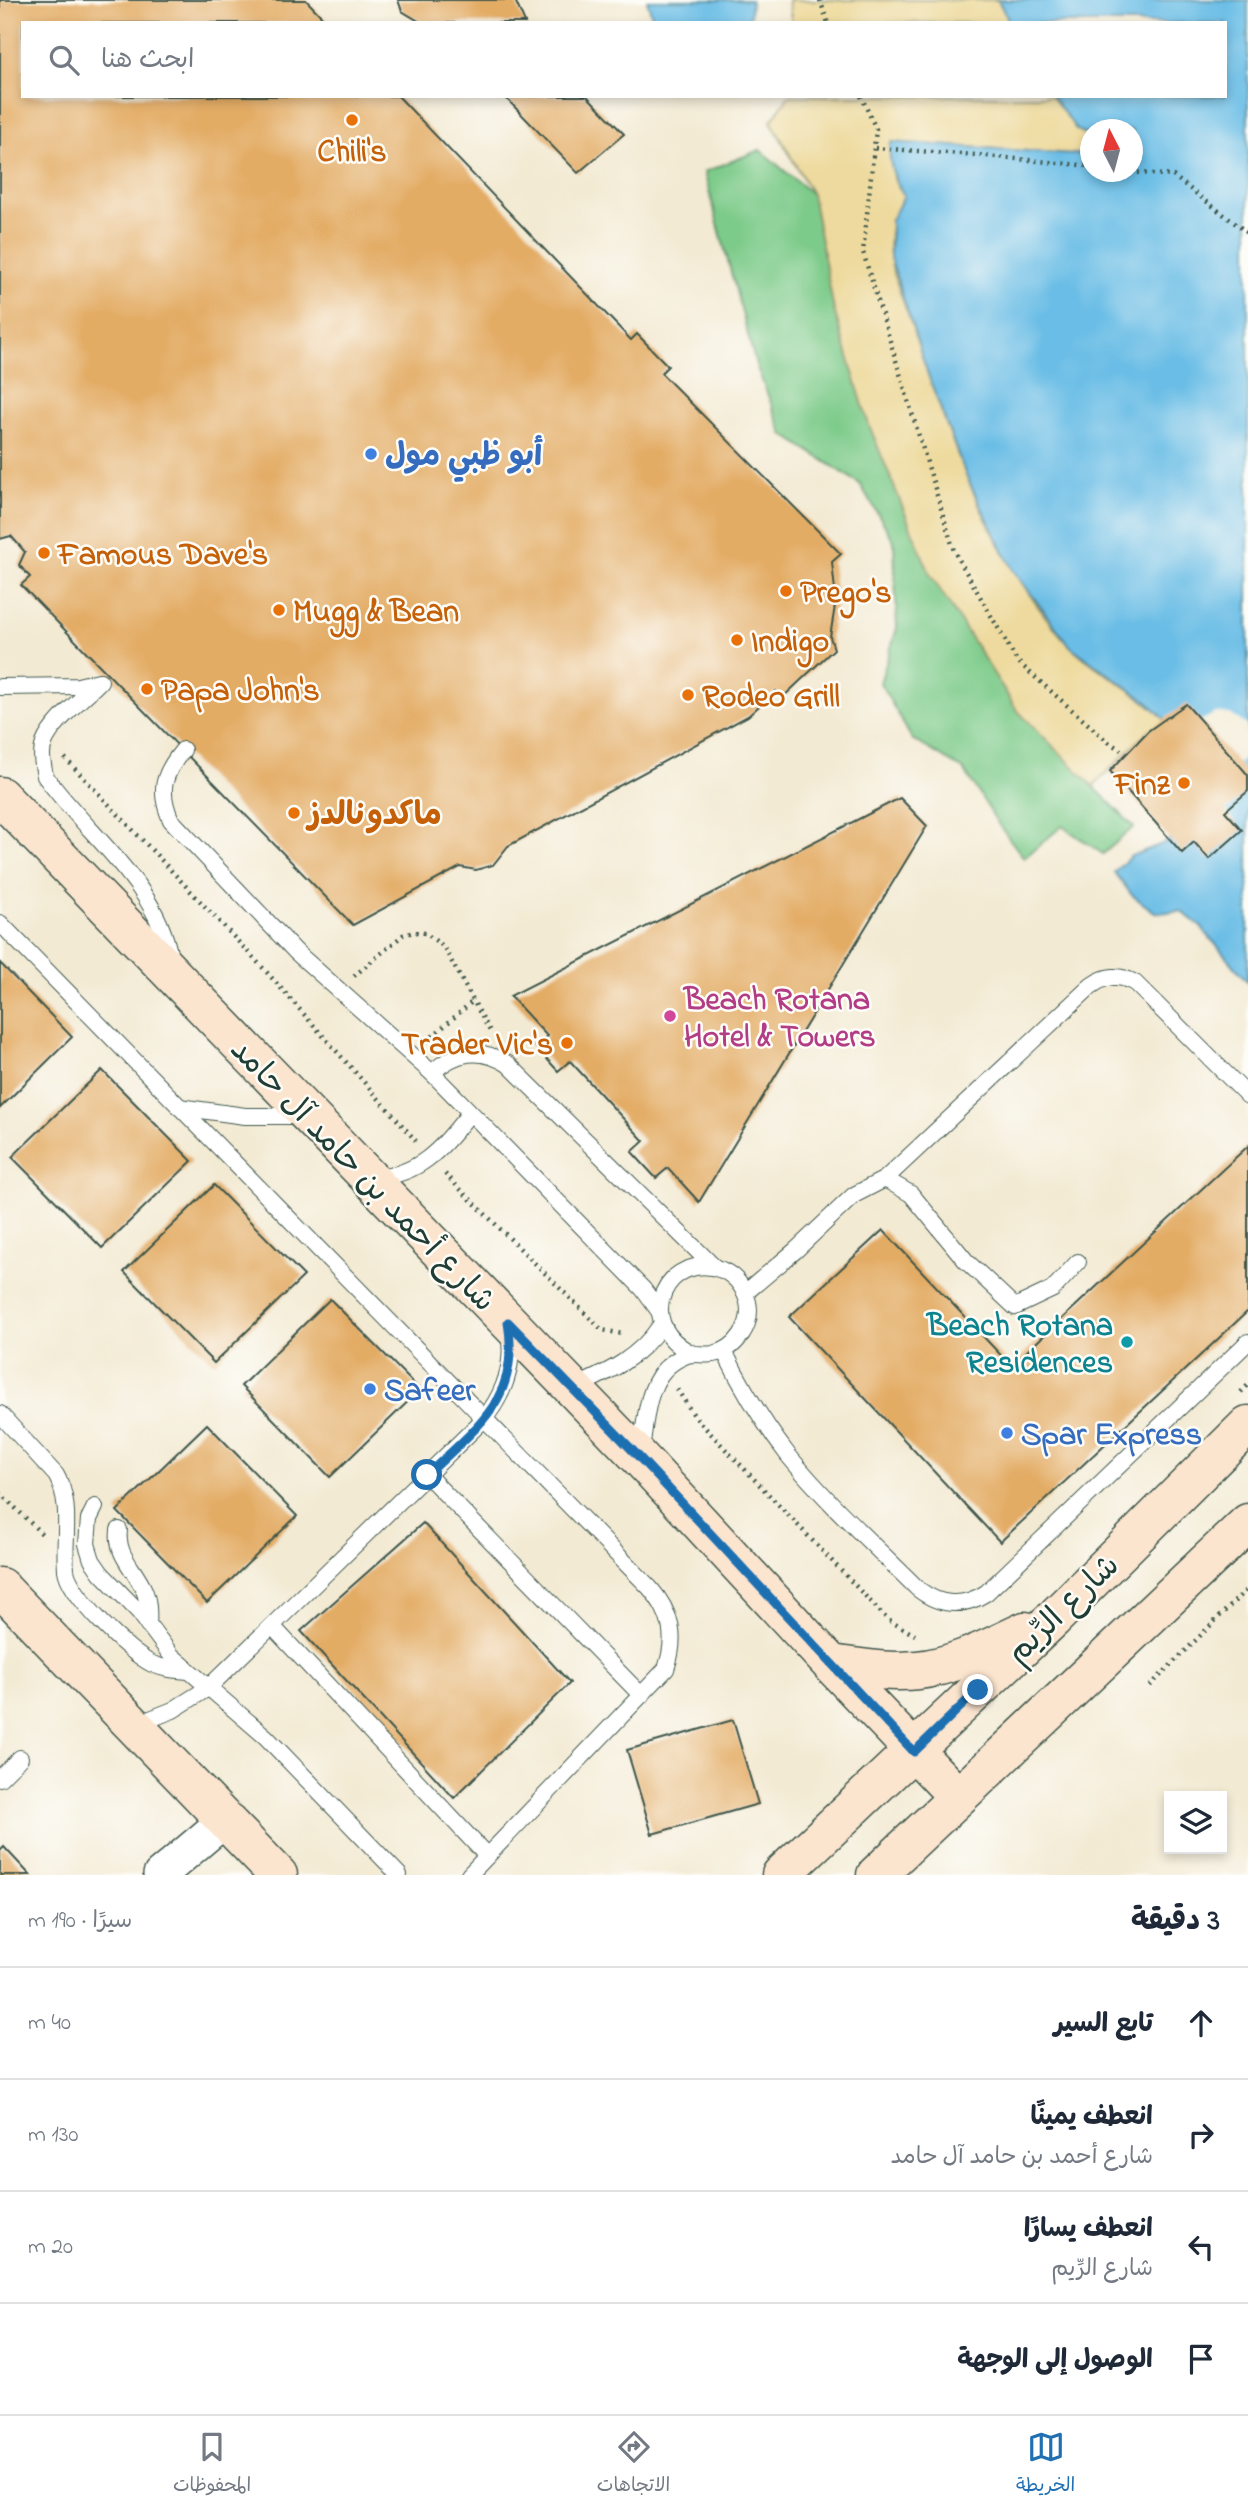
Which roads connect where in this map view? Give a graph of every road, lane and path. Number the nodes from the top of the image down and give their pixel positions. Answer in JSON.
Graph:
{"nodes":[{"id":1,"x":821,"y":0,"type":"edge"},
{"id":2,"x":827,"y":21,"type":"edge"},
{"id":3,"x":863,"y":98,"type":"edge"},
{"id":4,"x":875,"y":148,"type":"junction"},
{"id":5,"x":1080,"y":165,"type":"edge"},
{"id":6,"x":1143,"y":173,"type":"edge"},
{"id":7,"x":1248,"y":233,"type":"edge"},
{"id":8,"x":0,"y":687,"type":"edge"},
{"id":9,"x":183,"y":750,"type":"dead end"},
{"id":10,"x":1121,"y":750,"type":"dead end"},
{"id":11,"x":0,"y":796,"type":"edge"},
{"id":12,"x":0,"y":923,"type":"edge"},
{"id":13,"x":174,"y":978,"type":"junction"},
{"id":14,"x":339,"y":989,"type":"junction"},
{"id":15,"x":474,"y":1000,"type":"junction"},
{"id":16,"x":411,"y":1055,"type":"junction"},
{"id":17,"x":508,"y":1064,"type":"junction"},
{"id":18,"x":432,"y":1073,"type":"junction"},
{"id":19,"x":1248,"y":1096,"type":"edge"},
{"id":20,"x":178,"y":1107,"type":"junction"},
{"id":21,"x":470,"y":1113,"type":"junction"},
{"id":22,"x":310,"y":1115,"type":"junction"},
{"id":23,"x":370,"y":1178,"type":"junction"},
{"id":24,"x":885,"y":1179,"type":"junction"},
{"id":25,"x":1078,"y":1262,"type":"dead end"},
{"id":26,"x":715,"y":1267,"type":"junction"},
{"id":27,"x":745,"y":1293,"type":"junction"},
{"id":28,"x":660,"y":1318,"type":"junction"},
{"id":29,"x":508,"y":1322,"type":"junction"},
{"id":30,"x":1248,"y":1342,"type":"edge"},
{"id":31,"x":724,"y":1351,"type":"junction"},
{"id":32,"x":691,"y":1353,"type":"junction"},
{"id":33,"x":573,"y":1388,"type":"junction"},
{"id":34,"x":0,"y":1413,"type":"edge"},
{"id":35,"x":484,"y":1419,"type":"junction"},
{"id":36,"x":1248,"y":1425,"type":"edge"},
{"id":37,"x":640,"y":1458,"type":"junction"},
{"id":38,"x":427,"y":1475,"type":"junction"},
{"id":39,"x":0,"y":1493,"type":"edge"},
{"id":40,"x":95,"y":1507,"type":"dead end"},
{"id":41,"x":1248,"y":1523,"type":"edge"},
{"id":42,"x":119,"y":1530,"type":"dead end"},
{"id":43,"x":66,"y":1558,"type":"junction"},
{"id":44,"x":0,"y":1587,"type":"edge"},
{"id":45,"x":1248,"y":1588,"type":"edge"},
{"id":46,"x":1053,"y":1619,"type":"junction"},
{"id":47,"x":148,"y":1625,"type":"junction"},
{"id":48,"x":273,"y":1627,"type":"junction"},
{"id":49,"x":831,"y":1664,"type":"junction"},
{"id":50,"x":189,"y":1671,"type":"junction"},
{"id":51,"x":1150,"y":1686,"type":"dead end"},
{"id":52,"x":208,"y":1688,"type":"junction"},
{"id":53,"x":641,"y":1695,"type":"junction"},
{"id":54,"x":135,"y":1725,"type":"junction"},
{"id":55,"x":914,"y":1752,"type":"junction"},
{"id":56,"x":20,"y":1758,"type":"dead end"},
{"id":57,"x":0,"y":1778,"type":"edge"},
{"id":58,"x":958,"y":1797,"type":"junction"},
{"id":59,"x":225,"y":1819,"type":"junction"},
{"id":60,"x":487,"y":1856,"type":"junction"},
{"id":61,"x":160,"y":1875,"type":"edge"},
{"id":62,"x":278,"y":1875,"type":"edge"},
{"id":63,"x":399,"y":1875,"type":"edge"},
{"id":64,"x":469,"y":1875,"type":"edge"},
{"id":65,"x":781,"y":1875,"type":"edge"},
{"id":66,"x":876,"y":1875,"type":"edge"}],
"edges":[{"from":1,"to":2,"type":"path"},
{"from":3,"to":4,"type":"path"},
{"from":4,"to":5,"type":"path"},
{"from":4,"to":10,"type":"path"},
{"from":6,"to":7,"type":"path"},
{"from":8,"to":13,"type":"lane"},
{"from":9,"to":14,"type":"lane"},
{"from":11,"to":13,"type":"main road","name":"شارع أحمد بن حامد آل حامد"},
{"from":12,"to":20,"type":"lane"},
{"from":13,"to":22,"type":"main road","name":"شارع أحمد بن حامد آل حامد"},
{"from":14,"to":15,"type":"path"},
{"from":14,"to":16,"type":"lane"},
{"from":15,"to":16,"type":"path"},
{"from":15,"to":17,"type":"path"},
{"from":16,"to":18,"type":"lane"},
{"from":17,"to":18,"type":"lane"},
{"from":17,"to":26,"type":"lane"},
{"from":18,"to":21,"type":"lane"},
{"from":19,"to":24,"type":"lane"},
{"from":20,"to":22,"type":"lane"},
{"from":20,"to":35,"type":"lane"},
{"from":21,"to":23,"type":"lane"},
{"from":21,"to":28,"type":"lane"},
{"from":22,"to":23,"type":"main road","name":"شارع أحمد بن حامد آل حامد"},
{"from":23,"to":29,"type":"main road","name":"شارع أحمد بن حامد آل حامد"},
{"from":24,"to":25,"type":"lane"},
{"from":24,"to":27,"type":"lane"},
{"from":26,"to":27,"type":"lane"},
{"from":26,"to":28,"type":"lane"},
{"from":27,"to":31,"type":"lane"},
{"from":28,"to":32,"type":"lane"},
{"from":28,"to":33,"type":"lane"},
{"from":29,"to":33,"type":"main road","name":"شارع أحمد بن حامد آل حامد"},
{"from":29,"to":35,"type":"lane"},
{"from":30,"to":31,"type":"lane"},
{"from":31,"to":32,"type":"lane"},
{"from":32,"to":37,"type":"lane"},
{"from":33,"to":37,"type":"main road","name":"شارع أحمد بن حامد آل حامد"},
{"from":34,"to":43,"type":"lane"},
{"from":35,"to":38,"type":"lane"},
{"from":35,"to":53,"type":"lane"},
{"from":36,"to":46,"type":"main road","name":"شارع الرِّيم"},
{"from":37,"to":49,"type":"main road","name":"شارع أحمد بن حامد آل حامد"},
{"from":38,"to":48,"type":"lane"},
{"from":38,"to":53,"type":"lane"},
{"from":39,"to":43,"type":"path"},
{"from":40,"to":47,"type":"lane"},
{"from":41,"to":58,"type":"main road","name":"شارع الرِّيم"},
{"from":42,"to":47,"type":"lane"},
{"from":43,"to":50,"type":"lane"},
{"from":44,"to":54,"type":"main road"},
{"from":45,"to":51,"type":"path"},
{"from":46,"to":49,"type":"main road"},
{"from":46,"to":55,"type":"main road","name":"شارع الرِّيم"},
{"from":47,"to":50,"type":"lane"},
{"from":48,"to":52,"type":"lane"},
{"from":48,"to":60,"type":"lane"},
{"from":49,"to":55,"type":"main road","name":"شارع أحمد بن حامد آل حامد"},
{"from":50,"to":52,"type":"lane"},
{"from":52,"to":54,"type":"lane"},
{"from":52,"to":63,"type":"lane"},
{"from":53,"to":60,"type":"lane"},
{"from":54,"to":59,"type":"main road"},
{"from":55,"to":58,"type":"main road","name":"شارع أحمد بن حامد آل حامد"},
{"from":55,"to":65,"type":"main road","name":"شارع الرِّيم"},
{"from":56,"to":57,"type":"lane"},
{"from":58,"to":66,"type":"main road","name":"شارع الرِّيم"},
{"from":59,"to":61,"type":"street"},
{"from":59,"to":62,"type":"main road"},
{"from":60,"to":64,"type":"lane"}]}
